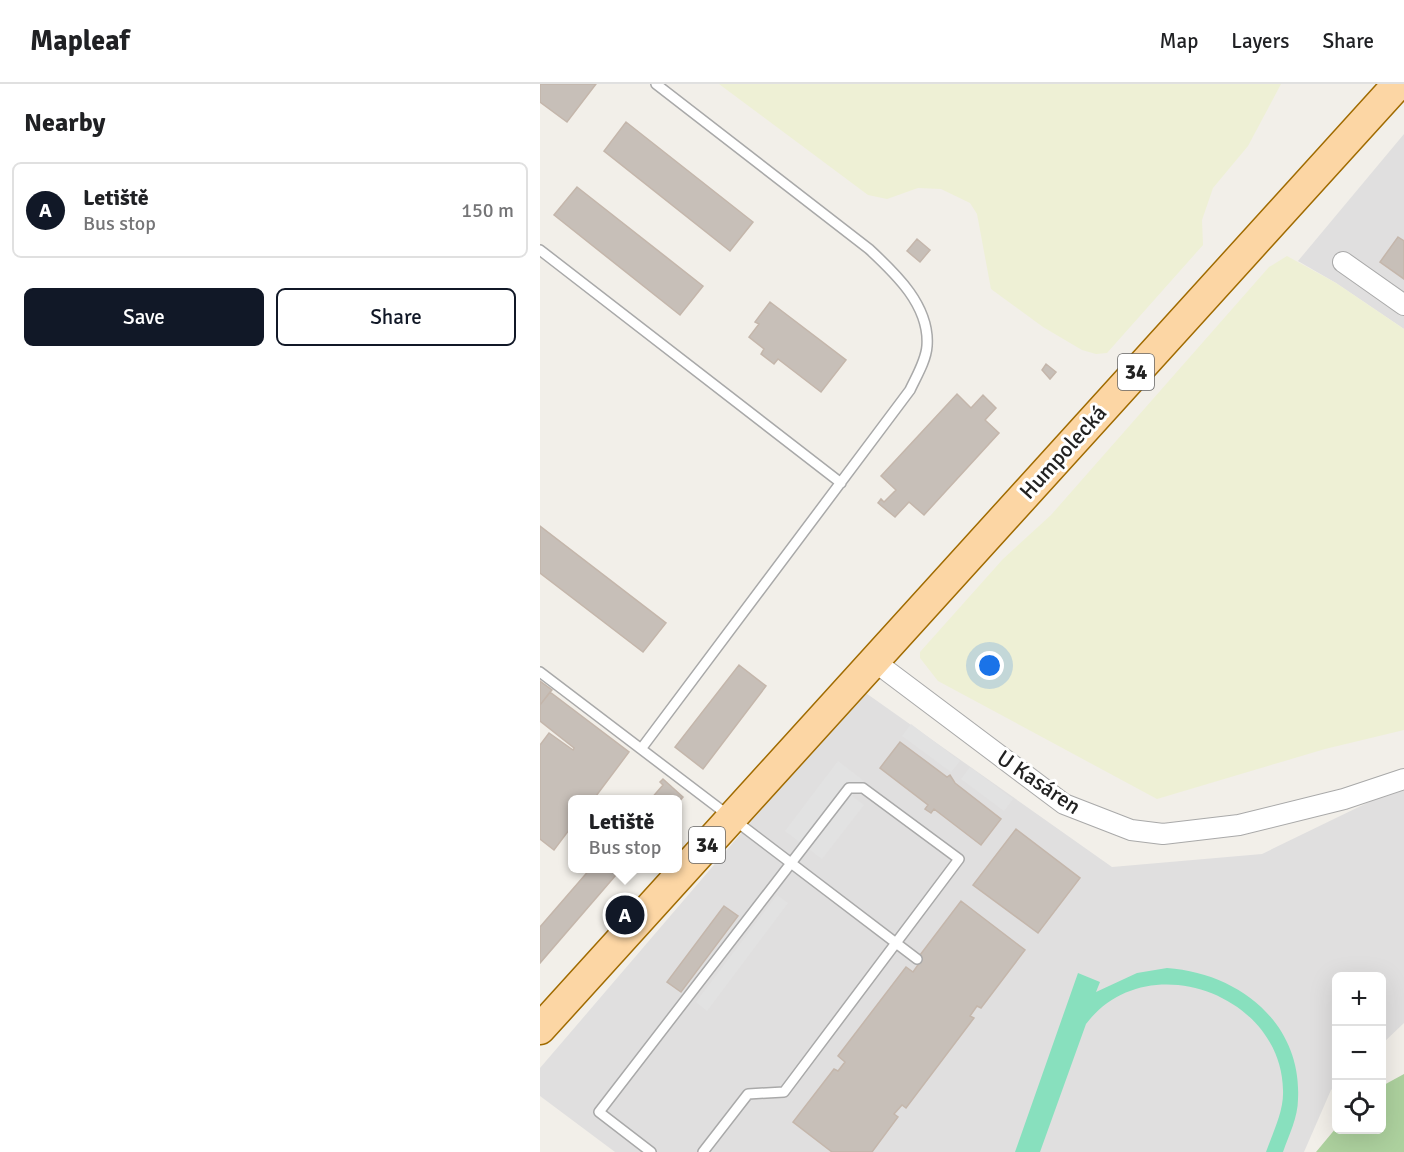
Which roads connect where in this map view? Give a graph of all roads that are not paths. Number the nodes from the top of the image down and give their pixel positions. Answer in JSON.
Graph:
{"nodes":[{"id":1,"x":656,"y":84,"type":"edge"},
{"id":2,"x":1398,"y":84,"type":"edge"},
{"id":3,"x":540,"y":250,"type":"edge"},
{"id":4,"x":1343,"y":262,"type":"dead end"},
{"id":5,"x":1404,"y":305,"type":"edge"},
{"id":6,"x":841,"y":483,"type":"junction"},
{"id":7,"x":874,"y":661,"type":"junction"},
{"id":8,"x":540,"y":672,"type":"edge"},
{"id":9,"x":641,"y":749,"type":"junction"},
{"id":10,"x":1404,"y":779,"type":"edge"},
{"id":11,"x":731,"y":818,"type":"junction"},
{"id":12,"x":791,"y":863,"type":"junction"},
{"id":13,"x":682,"y":872,"type":"edge"},
{"id":14,"x":681,"y":873,"type":"edge"},
{"id":15,"x":895,"y":943,"type":"junction"},
{"id":16,"x":917,"y":959,"type":"dead end"},
{"id":17,"x":540,"y":1029,"type":"edge"},
{"id":18,"x":651,"y":1152,"type":"edge"},
{"id":19,"x":703,"y":1152,"type":"edge"}],
"edges":[{"from":1,"to":6,"type":"lane"},
{"from":2,"to":7,"type":"main road","name":"Humpolecká","number":"34"},
{"from":3,"to":6,"type":"lane"},
{"from":4,"to":5,"type":"street"},
{"from":6,"to":9,"type":"lane"},
{"from":7,"to":10,"type":"street","name":"U Kasáren"},
{"from":7,"to":11,"type":"main road","number":"34"},
{"from":8,"to":9,"type":"lane"},
{"from":9,"to":11,"type":"lane"},
{"from":11,"to":12,"type":"lane"},
{"from":11,"to":13,"type":"main road","number":"34"},
{"from":12,"to":15,"type":"lane"},
{"from":12,"to":15,"type":"lane"},
{"from":12,"to":18,"type":"lane"},
{"from":14,"to":17,"type":"main road","number":"34"},
{"from":15,"to":16,"type":"lane"},
{"from":15,"to":19,"type":"lane"}]}
